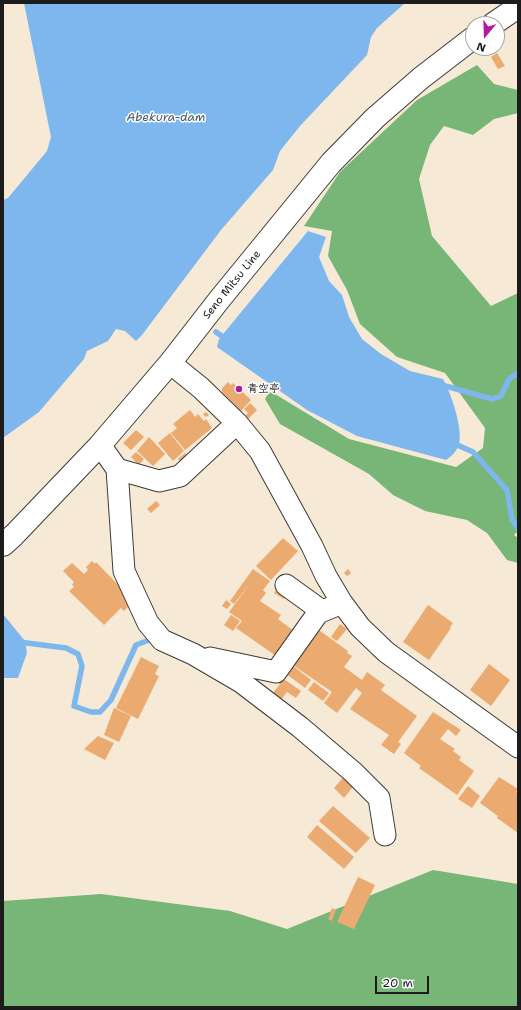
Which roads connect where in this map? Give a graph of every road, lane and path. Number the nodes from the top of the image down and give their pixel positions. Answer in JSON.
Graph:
{"nodes":[{"id":1,"x":518,"y":7,"type":"edge"},
{"id":2,"x":505,"y":16,"type":"edge"},
{"id":3,"x":465,"y":44,"type":"edge"},
{"id":4,"x":170,"y":364,"type":"junction"},
{"id":5,"x":237,"y":423,"type":"junction"},
{"id":6,"x":100,"y":445,"type":"junction"},
{"id":7,"x":117,"y":469,"type":"junction"},
{"id":8,"x":3,"y":545,"type":"edge"},
{"id":9,"x":286,"y":585,"type":"dead end"},
{"id":10,"x":342,"y":603,"type":"junction"},
{"id":11,"x":322,"y":611,"type":"junction"},
{"id":12,"x":192,"y":654,"type":"junction"},
{"id":13,"x":518,"y":747,"type":"edge"},
{"id":14,"x":385,"y":835,"type":"dead end"}],
"edges":[{"from":1,"to":2,"type":"main road"},
{"from":3,"to":4,"type":"main road","name":"Seno Mitsu Line"},
{"from":4,"to":5,"type":"street"},
{"from":4,"to":6,"type":"main road","name":"Seno Mitsu Line"},
{"from":5,"to":7,"type":"street"},
{"from":5,"to":10,"type":"street"},
{"from":6,"to":7,"type":"street"},
{"from":6,"to":8,"type":"main road","name":"Seno Mitsu Line"},
{"from":7,"to":12,"type":"street"},
{"from":9,"to":11,"type":"street"},
{"from":10,"to":11,"type":"street"},
{"from":10,"to":13,"type":"street"},
{"from":11,"to":12,"type":"street"},
{"from":12,"to":14,"type":"street"}]}
